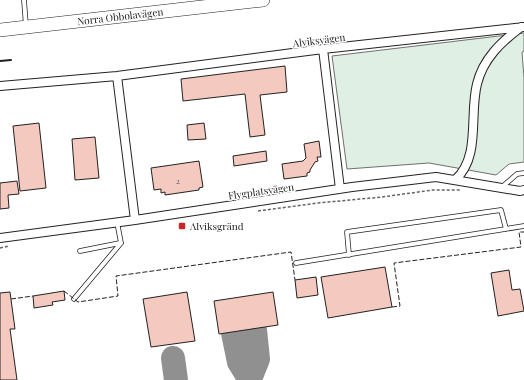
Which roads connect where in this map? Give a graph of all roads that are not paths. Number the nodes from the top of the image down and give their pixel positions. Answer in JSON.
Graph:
{"nodes":[{"id":1,"x":24,"y":0,"type":"edge"},
{"id":2,"x":263,"y":0,"type":"edge"},
{"id":3,"x":26,"y":26,"type":"junction"},
{"id":4,"x":522,"y":27,"type":"edge"},
{"id":5,"x":0,"y":30,"type":"edge"},
{"id":6,"x":323,"y":49,"type":"junction"},
{"id":7,"x":116,"y":76,"type":"junction"},
{"id":8,"x":0,"y":86,"type":"edge"},
{"id":9,"x":524,"y":173,"type":"edge"},
{"id":10,"x":455,"y":180,"type":"junction"},
{"id":11,"x":502,"y":188,"type":"junction"},
{"id":12,"x":340,"y":189,"type":"junction"},
{"id":13,"x":524,"y":190,"type":"edge"},
{"id":14,"x":135,"y":220,"type":"junction"},
{"id":15,"x":117,"y":222,"type":"junction"},
{"id":16,"x":524,"y":226,"type":"edge"},
{"id":17,"x":506,"y":229,"type":"junction"},
{"id":18,"x":0,"y":238,"type":"edge"},
{"id":19,"x":121,"y":243,"type":"junction"},
{"id":20,"x":80,"y":251,"type":"dead end"},
{"id":21,"x":349,"y":255,"type":"junction"},
{"id":22,"x":296,"y":263,"type":"dead end"},
{"id":23,"x":74,"y":299,"type":"dead end"}],
"edges":[{"from":1,"to":3,"type":"lane"},
{"from":2,"to":3,"type":"highway","name":"Norra Obbolavägen"},
{"from":3,"to":5,"type":"highway","name":"Norra Obbolavägen"},
{"from":4,"to":6,"type":"street","name":"Alviksvägen"},
{"from":4,"to":10,"type":"street"},
{"from":6,"to":7,"type":"street","name":"Alviksvägen"},
{"from":6,"to":12,"type":"street"},
{"from":7,"to":8,"type":"street","name":"Alviksvägen"},
{"from":7,"to":14,"type":"street"},
{"from":9,"to":11,"type":"lane"},
{"from":10,"to":11,"type":"street","name":"Flygplatsvägen"},
{"from":10,"to":12,"type":"street","name":"Flygplatsvägen"},
{"from":11,"to":13,"type":"street","name":"Flygplatsvägen"},
{"from":12,"to":14,"type":"street","name":"Flygplatsvägen"},
{"from":14,"to":15,"type":"street","name":"Flygplatsvägen"},
{"from":15,"to":18,"type":"street","name":"Flygplatsvägen"},
{"from":15,"to":19,"type":"lane"},
{"from":16,"to":17,"type":"lane"},
{"from":17,"to":21,"type":"lane"},
{"from":17,"to":21,"type":"lane"},
{"from":19,"to":20,"type":"lane"},
{"from":19,"to":23,"type":"lane"},
{"from":21,"to":22,"type":"lane"}]}
